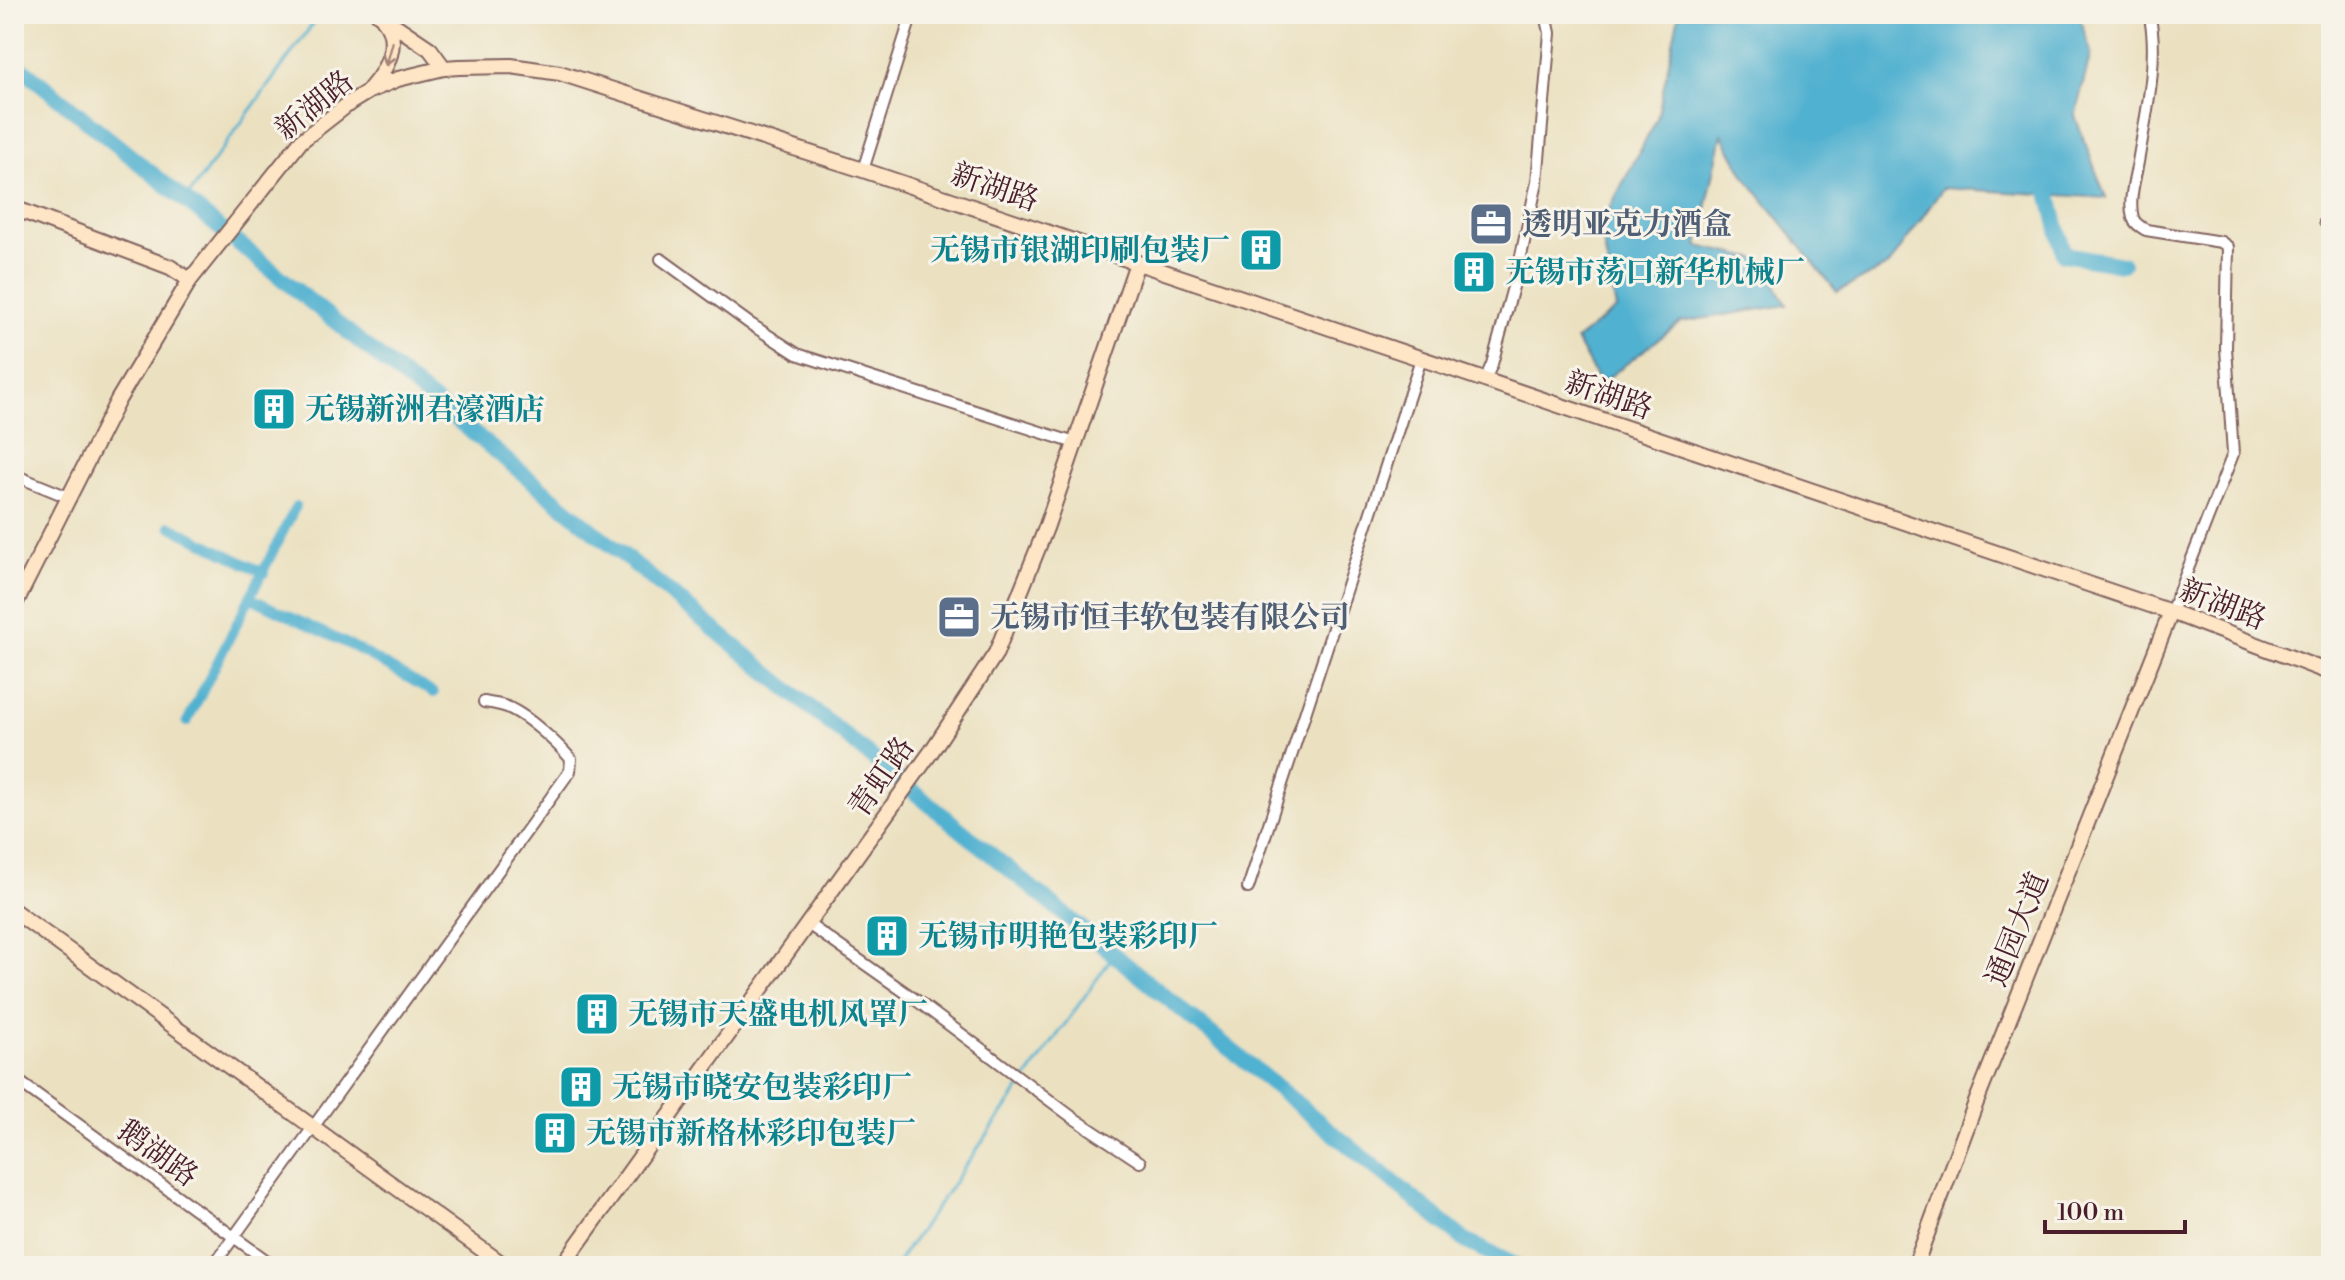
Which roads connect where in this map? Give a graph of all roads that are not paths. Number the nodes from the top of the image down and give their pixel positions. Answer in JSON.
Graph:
{"nodes":[{"id":1,"x":912,"y":14,"type":"edge"},
{"id":2,"x":1546,"y":14,"type":"edge"},
{"id":3,"x":2149,"y":14,"type":"edge"},
{"id":4,"x":379,"y":15,"type":"edge"},
{"id":5,"x":444,"y":68,"type":"junction"},
{"id":6,"x":369,"y":91,"type":"junction"},
{"id":7,"x":863,"y":170,"type":"junction"},
{"id":8,"x":14,"y":208,"type":"edge"},
{"id":9,"x":661,"y":259,"type":"dead end"},
{"id":10,"x":1137,"y":263,"type":"junction"},
{"id":11,"x":190,"y":280,"type":"junction"},
{"id":12,"x":1421,"y":359,"type":"junction"},
{"id":13,"x":1485,"y":380,"type":"junction"},
{"id":14,"x":1075,"y":443,"type":"junction"},
{"id":15,"x":14,"y":475,"type":"edge"},
{"id":16,"x":68,"y":497,"type":"junction"},
{"id":17,"x":14,"y":606,"type":"edge"},
{"id":18,"x":2171,"y":612,"type":"junction"},
{"id":19,"x":2331,"y":673,"type":"edge"},
{"id":20,"x":484,"y":702,"type":"dead end"},
{"id":21,"x":1248,"y":888,"type":"dead end"},
{"id":22,"x":14,"y":911,"type":"edge"},
{"id":23,"x":808,"y":924,"type":"junction"},
{"id":24,"x":14,"y":1078,"type":"edge"},
{"id":25,"x":312,"y":1127,"type":"junction"},
{"id":26,"x":1140,"y":1162,"type":"dead end"},
{"id":27,"x":234,"y":1237,"type":"junction"},
{"id":28,"x":213,"y":1266,"type":"edge"},
{"id":29,"x":274,"y":1266,"type":"edge"},
{"id":30,"x":505,"y":1266,"type":"edge"},
{"id":31,"x":562,"y":1266,"type":"edge"},
{"id":32,"x":1915,"y":1266,"type":"edge"}],
"edges":[{"from":1,"to":7,"type":"street"},
{"from":2,"to":13,"type":"street"},
{"from":3,"to":18,"type":"street"},
{"from":4,"to":5,"type":"street"},
{"from":4,"to":6,"type":"street","one_way":true},
{"from":5,"to":6,"type":"street","name":"新湖路"},
{"from":5,"to":7,"type":"street","name":"新湖路"},
{"from":6,"to":11,"type":"street","name":"新湖路"},
{"from":7,"to":10,"type":"street","name":"新湖路"},
{"from":8,"to":11,"type":"street"},
{"from":9,"to":14,"type":"street"},
{"from":10,"to":12,"type":"street","name":"新湖路"},
{"from":10,"to":14,"type":"street","name":"青虹路"},
{"from":11,"to":16,"type":"street","name":"新湖路"},
{"from":12,"to":13,"type":"street","name":"新湖路"},
{"from":12,"to":21,"type":"street"},
{"from":13,"to":18,"type":"street","name":"新湖路"},
{"from":14,"to":23,"type":"street","name":"青虹路"},
{"from":15,"to":16,"type":"street"},
{"from":16,"to":17,"type":"street","name":"新湖路"},
{"from":18,"to":19,"type":"street","name":"新湖路"},
{"from":18,"to":32,"type":"street","name":"通园大道"},
{"from":20,"to":25,"type":"street"},
{"from":22,"to":25,"type":"street"},
{"from":23,"to":26,"type":"street"},
{"from":23,"to":31,"type":"street","name":"青虹路"},
{"from":24,"to":27,"type":"street","name":"鹅湖路"},
{"from":25,"to":27,"type":"street"},
{"from":25,"to":30,"type":"street"},
{"from":27,"to":28,"type":"street"},
{"from":27,"to":29,"type":"street","name":"鹅湖路"}]}
